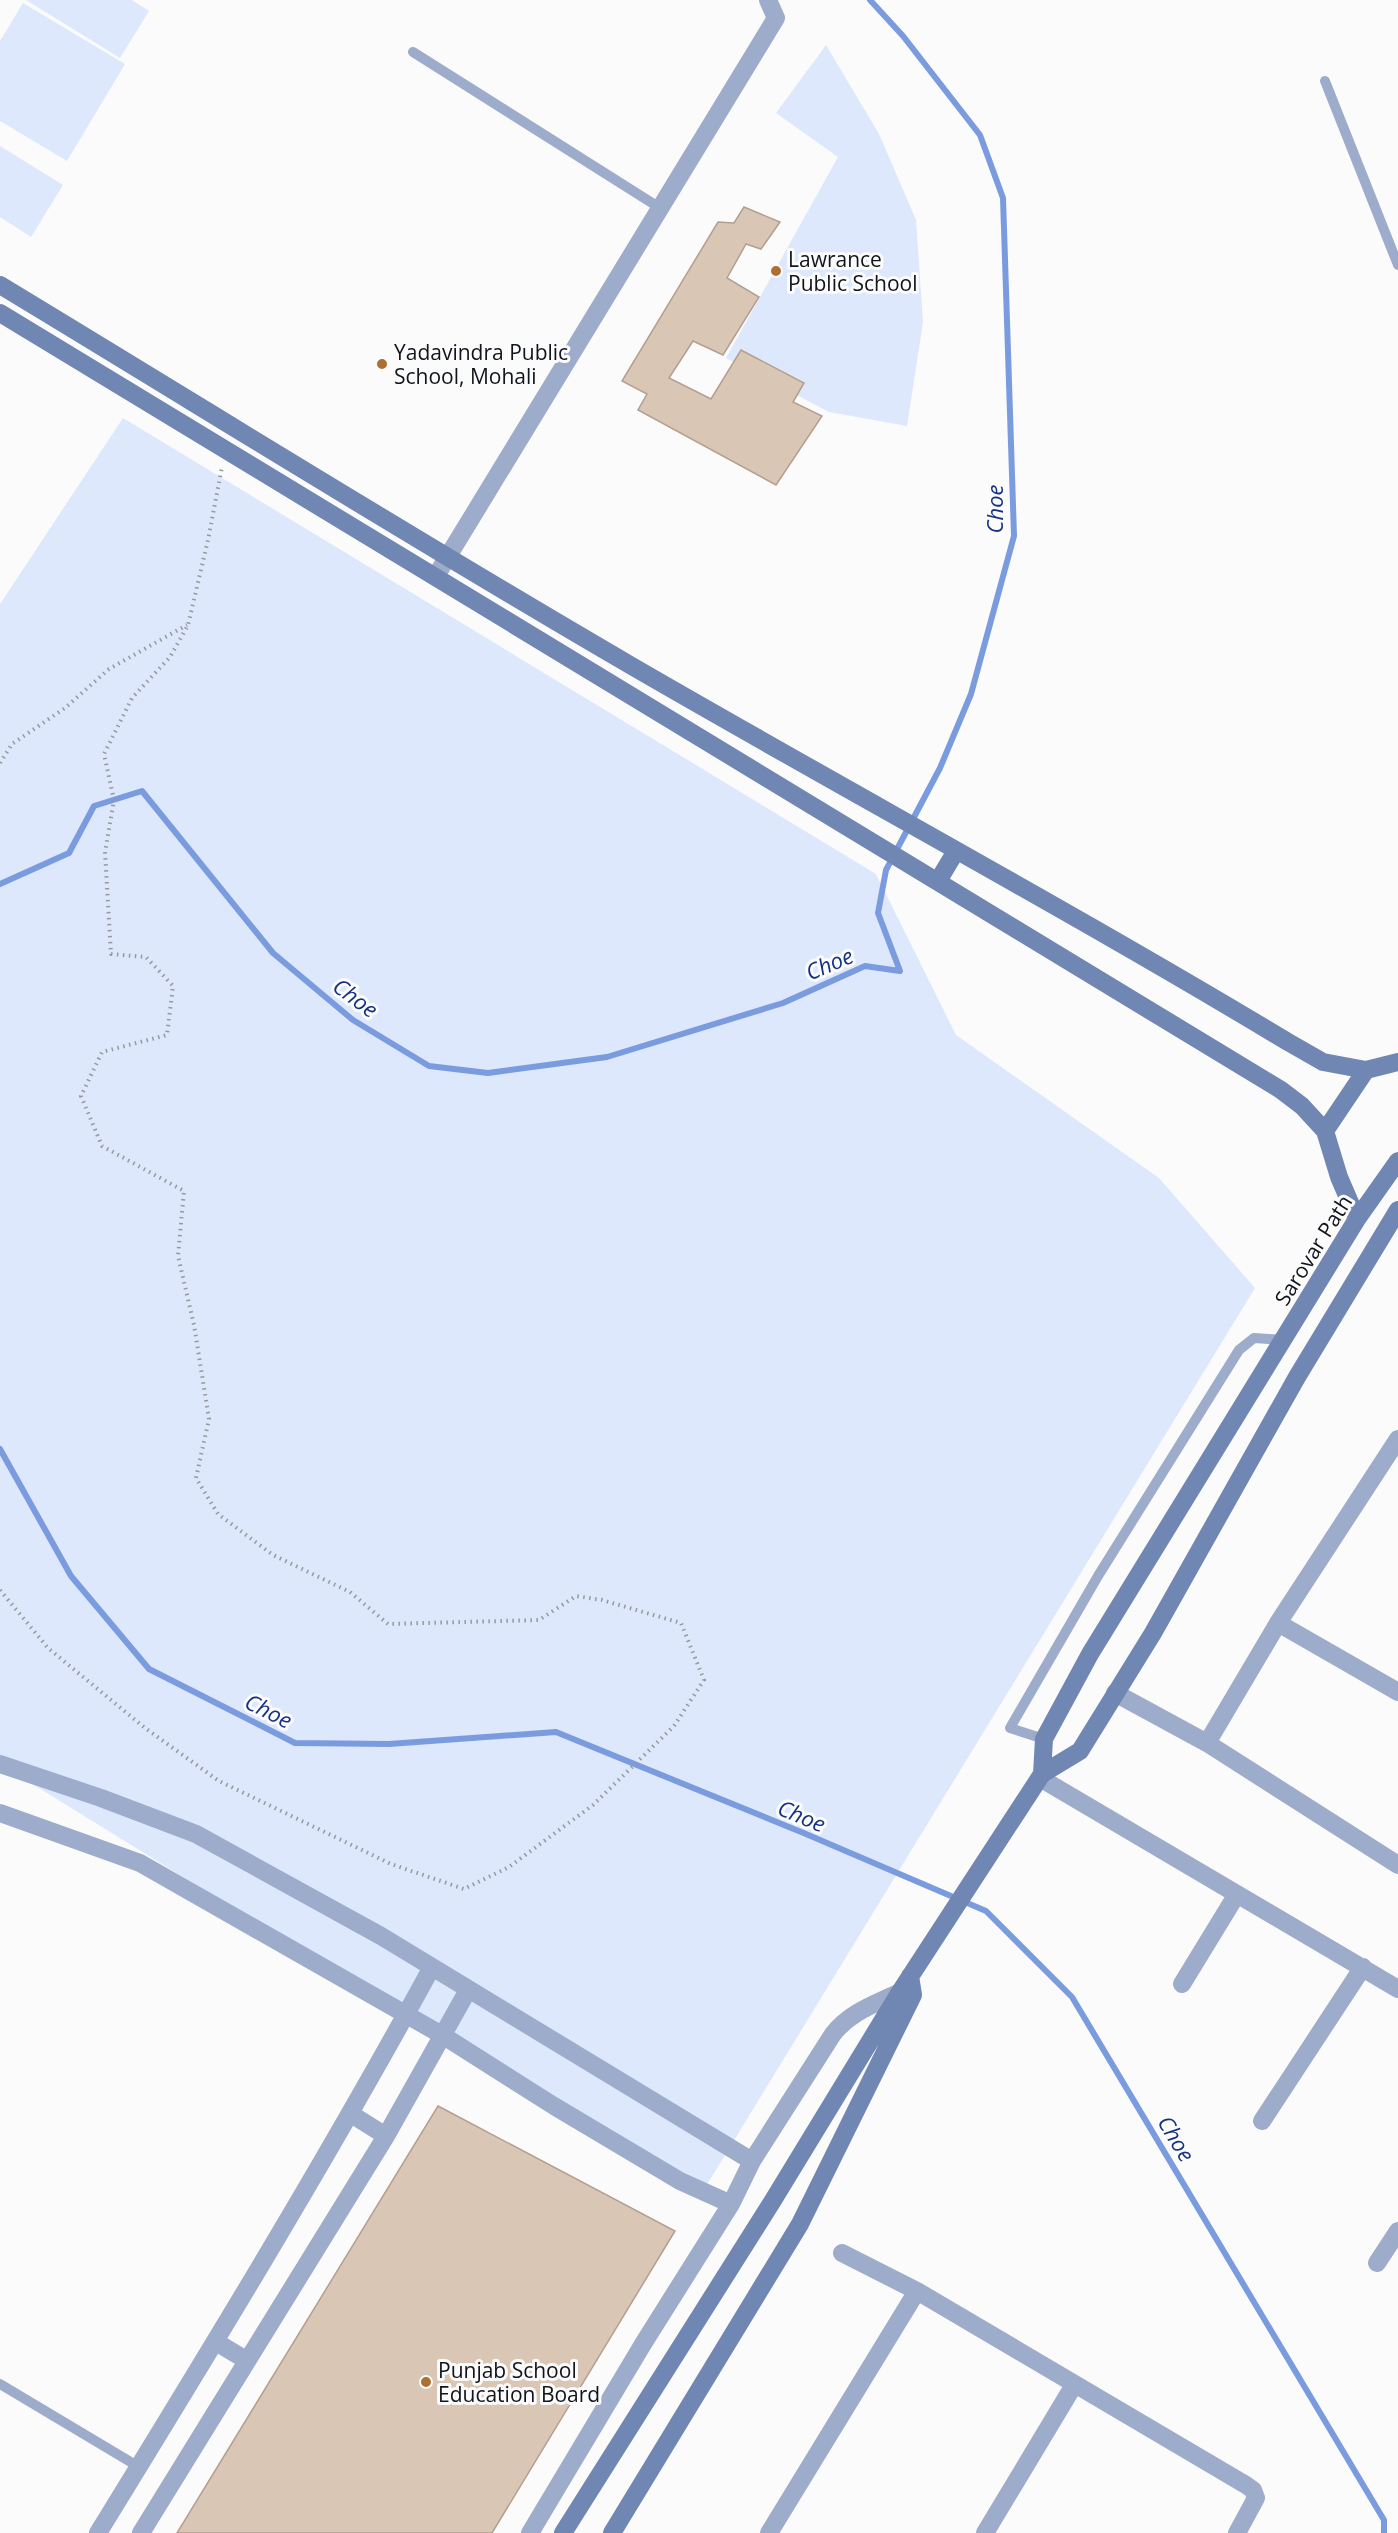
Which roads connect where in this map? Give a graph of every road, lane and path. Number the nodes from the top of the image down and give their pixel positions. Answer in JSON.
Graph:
{"nodes":[{"id":1,"x":768,"y":0,"type":"edge"},
{"id":2,"x":413,"y":52,"type":"dead end"},
{"id":3,"x":1325,"y":81,"type":"dead end"},
{"id":4,"x":660,"y":208,"type":"junction"},
{"id":5,"x":1398,"y":265,"type":"edge"},
{"id":6,"x":0,"y":285,"type":"edge"},
{"id":7,"x":0,"y":313,"type":"edge"},
{"id":8,"x":225,"y":449,"type":"junction"},
{"id":9,"x":447,"y":557,"type":"junction"},
{"id":10,"x":436,"y":576,"type":"junction"},
{"id":11,"x":188,"y":625,"type":"junction"},
{"id":12,"x":714,"y":712,"type":"junction"},
{"id":13,"x":701,"y":736,"type":"junction"},
{"id":14,"x":0,"y":763,"type":"edge"},
{"id":15,"x":950,"y":847,"type":"junction"},
{"id":16,"x":932,"y":878,"type":"junction"},
{"id":17,"x":1398,"y":1062,"type":"edge"},
{"id":18,"x":1365,"y":1070,"type":"junction"},
{"id":19,"x":1324,"y":1131,"type":"junction"},
{"id":20,"x":1398,"y":1161,"type":"edge"},
{"id":21,"x":1398,"y":1210,"type":"edge"},
{"id":22,"x":1357,"y":1219,"type":"junction"},
{"id":23,"x":1284,"y":1340,"type":"junction"},
{"id":24,"x":1398,"y":1439,"type":"edge"},
{"id":25,"x":0,"y":1590,"type":"edge"},
{"id":26,"x":1278,"y":1623,"type":"junction"},
{"id":27,"x":1396,"y":1687,"type":"edge"},
{"id":28,"x":1115,"y":1693,"type":"junction"},
{"id":29,"x":1044,"y":1739,"type":"junction"},
{"id":30,"x":1207,"y":1743,"type":"junction"},
{"id":31,"x":0,"y":1764,"type":"edge"},
{"id":32,"x":1041,"y":1776,"type":"junction"},
{"id":33,"x":0,"y":1813,"type":"edge"},
{"id":34,"x":1398,"y":1865,"type":"edge"},
{"id":35,"x":1238,"y":1894,"type":"junction"},
{"id":36,"x":432,"y":1967,"type":"junction"},
{"id":37,"x":1363,"y":1967,"type":"junction"},
{"id":38,"x":910,"y":1976,"type":"junction"},
{"id":39,"x":1182,"y":1984,"type":"dead end"},
{"id":40,"x":1398,"y":1989,"type":"edge"},
{"id":41,"x":468,"y":1990,"type":"junction"},
{"id":42,"x":900,"y":1992,"type":"junction"},
{"id":43,"x":406,"y":2014,"type":"junction"},
{"id":44,"x":442,"y":2035,"type":"junction"},
{"id":45,"x":351,"y":2114,"type":"junction"},
{"id":46,"x":1262,"y":2121,"type":"dead end"},
{"id":47,"x":386,"y":2136,"type":"junction"},
{"id":48,"x":752,"y":2161,"type":"junction"},
{"id":49,"x":731,"y":2204,"type":"junction"},
{"id":50,"x":1398,"y":2232,"type":"edge"},
{"id":51,"x":842,"y":2253,"type":"dead end"},
{"id":52,"x":1377,"y":2263,"type":"dead end"},
{"id":53,"x":917,"y":2291,"type":"junction"},
{"id":54,"x":216,"y":2342,"type":"junction"},
{"id":55,"x":246,"y":2360,"type":"junction"},
{"id":56,"x":0,"y":2384,"type":"edge"},
{"id":57,"x":1074,"y":2385,"type":"junction"},
{"id":58,"x":139,"y":2467,"type":"junction"},
{"id":59,"x":98,"y":2533,"type":"edge"},
{"id":60,"x":141,"y":2533,"type":"edge"},
{"id":61,"x":530,"y":2533,"type":"edge"},
{"id":62,"x":563,"y":2533,"type":"edge"},
{"id":63,"x":612,"y":2533,"type":"edge"},
{"id":64,"x":770,"y":2533,"type":"edge"},
{"id":65,"x":985,"y":2533,"type":"edge"},
{"id":66,"x":1237,"y":2533,"type":"edge"}],
"edges":[{"from":1,"to":4,"type":"street"},
{"from":2,"to":4,"type":"lane"},
{"from":3,"to":5,"type":"lane"},
{"from":4,"to":9,"type":"street"},
{"from":6,"to":9,"type":"main road"},
{"from":7,"to":8,"type":"main road"},
{"from":8,"to":10,"type":"main road"},
{"from":8,"to":11,"type":"path"},
{"from":9,"to":10,"type":"street"},
{"from":9,"to":12,"type":"main road"},
{"from":10,"to":13,"type":"main road"},
{"from":11,"to":14,"type":"path"},
{"from":11,"to":25,"type":"path"},
{"from":12,"to":13,"type":"main road"},
{"from":12,"to":15,"type":"main road"},
{"from":13,"to":16,"type":"main road"},
{"from":15,"to":16,"type":"main road"},
{"from":15,"to":18,"type":"main road"},
{"from":16,"to":19,"type":"main road"},
{"from":17,"to":18,"type":"main road"},
{"from":18,"to":19,"type":"main road"},
{"from":19,"to":22,"type":"main road"},
{"from":20,"to":22,"type":"main road","name":"Sarovar Path"},
{"from":21,"to":28,"type":"main road"},
{"from":22,"to":23,"type":"main road","name":"Sarovar Path"},
{"from":23,"to":29,"type":"main road","name":"Sarovar Path"},
{"from":23,"to":29,"type":"lane"},
{"from":24,"to":26,"type":"street"},
{"from":26,"to":27,"type":"street"},
{"from":26,"to":30,"type":"street"},
{"from":28,"to":30,"type":"street"},
{"from":28,"to":32,"type":"main road"},
{"from":29,"to":32,"type":"main road"},
{"from":30,"to":34,"type":"street"},
{"from":31,"to":36,"type":"street"},
{"from":32,"to":35,"type":"street"},
{"from":32,"to":38,"type":"main road"},
{"from":33,"to":43,"type":"street"},
{"from":35,"to":37,"type":"street"},
{"from":35,"to":39,"type":"street"},
{"from":36,"to":41,"type":"street"},
{"from":36,"to":43,"type":"street"},
{"from":37,"to":40,"type":"street"},
{"from":37,"to":46,"type":"street"},
{"from":38,"to":42,"type":"main road"},
{"from":38,"to":63,"type":"main road"},
{"from":41,"to":44,"type":"street"},
{"from":41,"to":48,"type":"street"},
{"from":42,"to":48,"type":"street"},
{"from":42,"to":62,"type":"main road"},
{"from":43,"to":44,"type":"street"},
{"from":43,"to":45,"type":"street"},
{"from":44,"to":47,"type":"street"},
{"from":44,"to":49,"type":"street"},
{"from":45,"to":47,"type":"street"},
{"from":45,"to":54,"type":"street"},
{"from":47,"to":55,"type":"street"},
{"from":48,"to":49,"type":"street"},
{"from":49,"to":61,"type":"street"},
{"from":50,"to":52,"type":"street"},
{"from":51,"to":53,"type":"street"},
{"from":53,"to":57,"type":"street"},
{"from":53,"to":64,"type":"street"},
{"from":54,"to":55,"type":"street"},
{"from":54,"to":58,"type":"street"},
{"from":55,"to":60,"type":"street"},
{"from":56,"to":58,"type":"lane"},
{"from":57,"to":65,"type":"street"},
{"from":57,"to":66,"type":"street"},
{"from":58,"to":59,"type":"street"}]}
